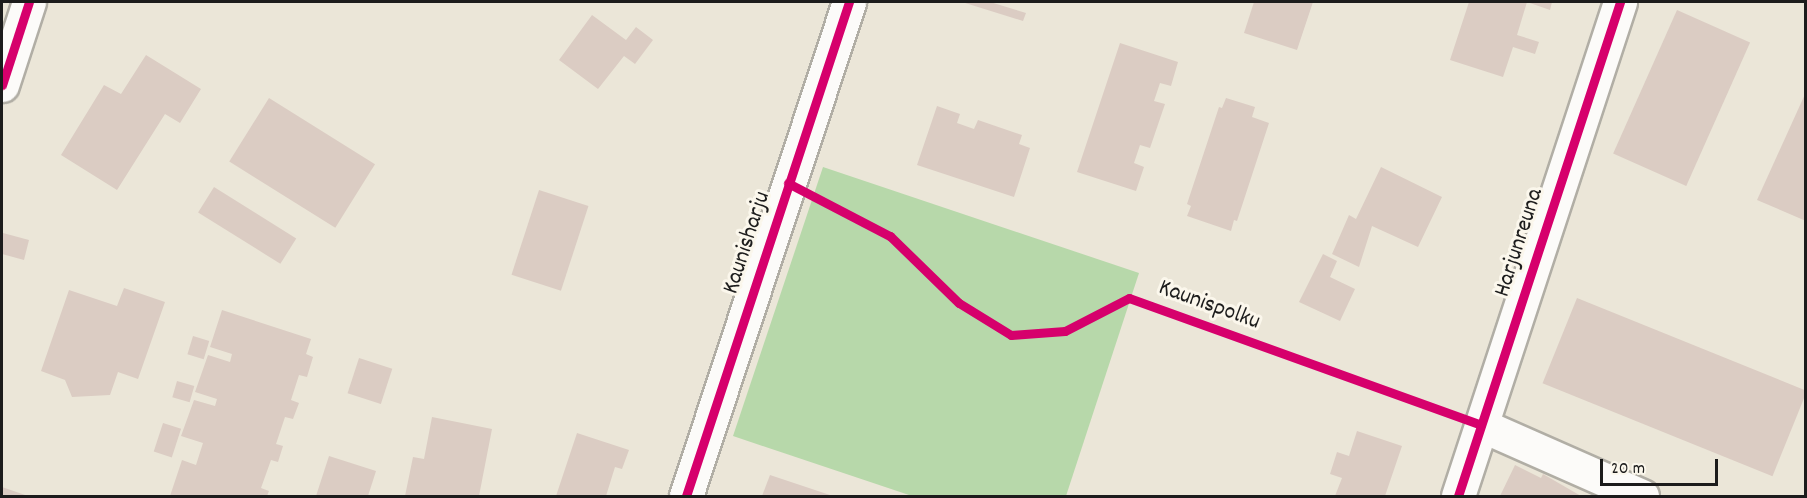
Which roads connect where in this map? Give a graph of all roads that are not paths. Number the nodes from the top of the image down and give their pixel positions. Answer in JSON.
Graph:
{"nodes":[{"id":1,"x":29,"y":2,"type":"edge"},
{"id":2,"x":849,"y":2,"type":"edge"},
{"id":3,"x":1620,"y":2,"type":"edge"},
{"id":4,"x":2,"y":85,"type":"edge"},
{"id":5,"x":1481,"y":425,"type":"junction"},
{"id":6,"x":686,"y":496,"type":"edge"},
{"id":7,"x":1458,"y":496,"type":"edge"},
{"id":8,"x":1642,"y":496,"type":"edge"}],
"edges":[{"from":1,"to":4,"type":"street"},
{"from":2,"to":6,"type":"street","name":"Kaunisharju"},
{"from":3,"to":5,"type":"street","name":"Harjunreuna"},
{"from":5,"to":7,"type":"street","name":"Harjunreuna"},
{"from":5,"to":8,"type":"street"}]}
